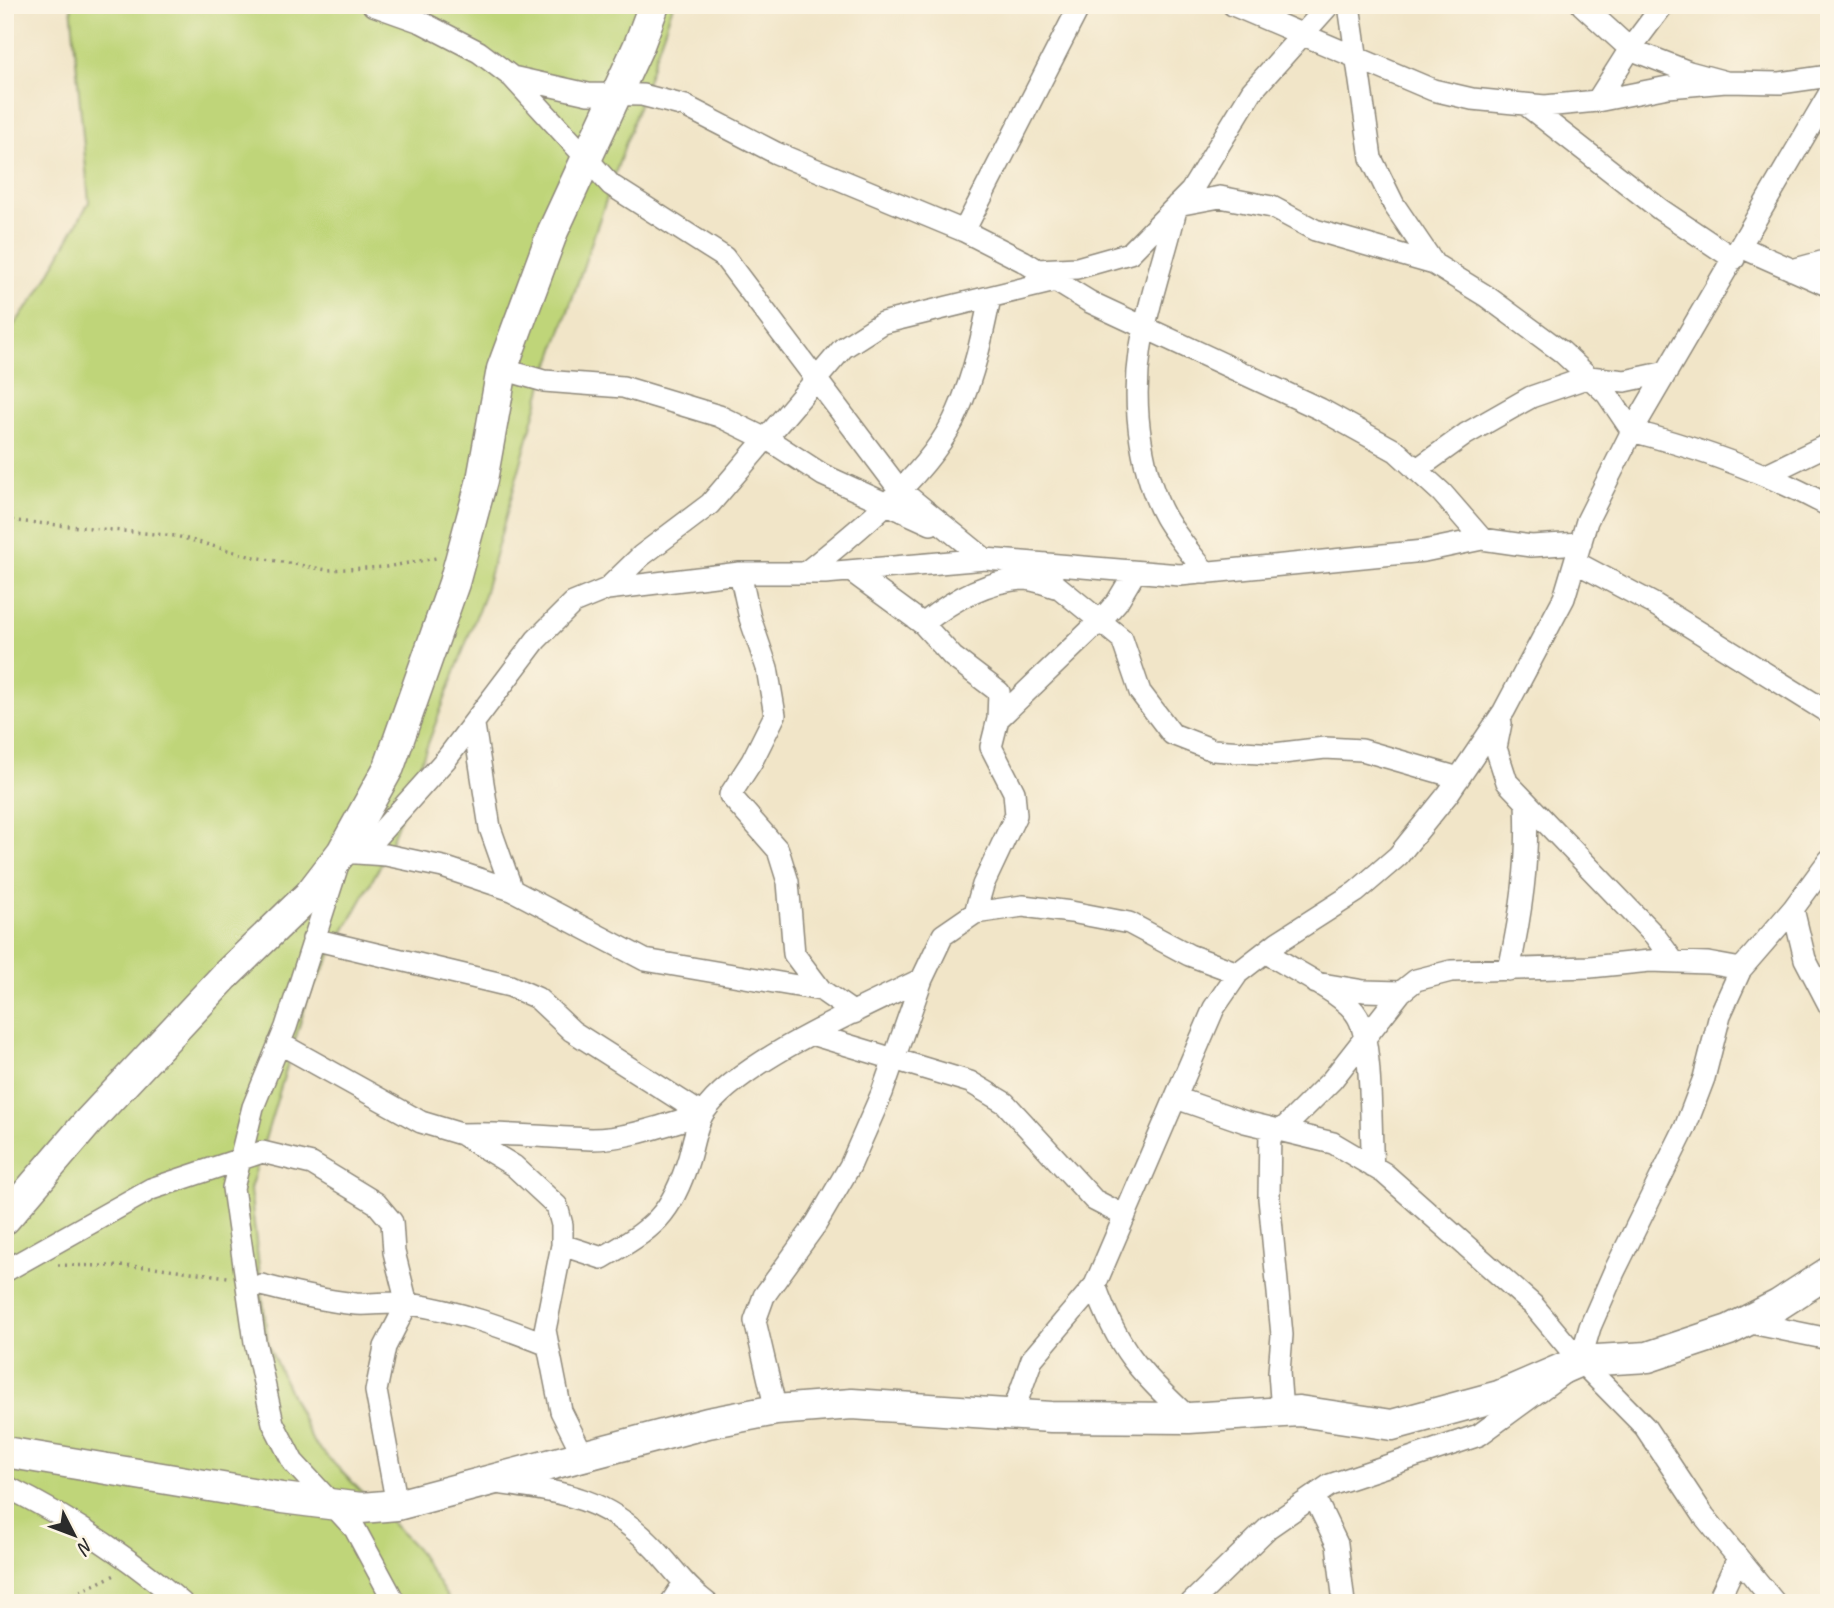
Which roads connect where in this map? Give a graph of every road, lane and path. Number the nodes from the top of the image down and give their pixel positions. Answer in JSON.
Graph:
{"nodes":[{"id":1,"x":373,"y":5,"type":"edge"},
{"id":2,"x":654,"y":5,"type":"edge"},
{"id":3,"x":1080,"y":5,"type":"edge"},
{"id":4,"x":1233,"y":5,"type":"edge"},
{"id":5,"x":1329,"y":5,"type":"edge"},
{"id":6,"x":1349,"y":5,"type":"edge"},
{"id":7,"x":1582,"y":5,"type":"edge"},
{"id":8,"x":1663,"y":5,"type":"edge"},
{"id":9,"x":1302,"y":33,"type":"junction"},
{"id":10,"x":1630,"y":48,"type":"junction"},
{"id":11,"x":1356,"y":58,"type":"junction"},
{"id":12,"x":1829,"y":76,"type":"edge"},
{"id":13,"x":512,"y":77,"type":"junction"},
{"id":14,"x":1726,"y":82,"type":"junction"},
{"id":15,"x":1829,"y":94,"type":"edge"},
{"id":16,"x":614,"y":96,"type":"junction"},
{"id":17,"x":1597,"y":101,"type":"junction"},
{"id":18,"x":1525,"y":104,"type":"junction"},
{"id":19,"x":586,"y":159,"type":"junction"},
{"id":20,"x":1177,"y":205,"type":"junction"},
{"id":21,"x":964,"y":231,"type":"junction"},
{"id":22,"x":1738,"y":253,"type":"junction"},
{"id":23,"x":1829,"y":260,"type":"edge"},
{"id":24,"x":1434,"y":264,"type":"junction"},
{"id":25,"x":1792,"y":270,"type":"junction"},
{"id":26,"x":1046,"y":275,"type":"junction"},
{"id":27,"x":1829,"y":286,"type":"edge"},
{"id":28,"x":990,"y":298,"type":"junction"},
{"id":29,"x":1143,"y":326,"type":"junction"},
{"id":30,"x":502,"y":369,"type":"junction"},
{"id":31,"x":1667,"y":372,"type":"junction"},
{"id":32,"x":816,"y":376,"type":"junction"},
{"id":33,"x":1589,"y":377,"type":"junction"},
{"id":34,"x":1632,"y":431,"type":"junction"},
{"id":35,"x":765,"y":438,"type":"junction"},
{"id":36,"x":1829,"y":444,"type":"edge"},
{"id":37,"x":1416,"y":470,"type":"junction"},
{"id":38,"x":1765,"y":475,"type":"junction"},
{"id":39,"x":899,"y":489,"type":"junction"},
{"id":40,"x":884,"y":506,"type":"junction"},
{"id":41,"x":1829,"y":506,"type":"edge"},
{"id":42,"x":5,"y":520,"type":"edge"},
{"id":43,"x":946,"y":530,"type":"junction"},
{"id":44,"x":1482,"y":539,"type":"junction"},
{"id":45,"x":1578,"y":552,"type":"junction"},
{"id":46,"x":462,"y":554,"type":"junction"},
{"id":47,"x":985,"y":559,"type":"junction"},
{"id":48,"x":1028,"y":563,"type":"junction"},
{"id":49,"x":851,"y":571,"type":"junction"},
{"id":50,"x":1135,"y":572,"type":"junction"},
{"id":51,"x":740,"y":573,"type":"junction"},
{"id":52,"x":805,"y":573,"type":"junction"},
{"id":53,"x":1206,"y":573,"type":"junction"},
{"id":54,"x":607,"y":589,"type":"junction"},
{"id":55,"x":1064,"y":589,"type":"junction"},
{"id":56,"x":1101,"y":619,"type":"junction"},
{"id":57,"x":923,"y":624,"type":"junction"},
{"id":58,"x":1504,"y":711,"type":"junction"},
{"id":59,"x":1829,"y":713,"type":"edge"},
{"id":60,"x":998,"y":719,"type":"junction"},
{"id":61,"x":474,"y":724,"type":"junction"},
{"id":62,"x":1459,"y":778,"type":"junction"},
{"id":63,"x":1526,"y":804,"type":"junction"},
{"id":64,"x":352,"y":853,"type":"junction"},
{"id":65,"x":1829,"y":860,"type":"edge"},
{"id":66,"x":512,"y":890,"type":"junction"},
{"id":67,"x":1793,"y":909,"type":"junction"},
{"id":68,"x":975,"y":913,"type":"junction"},
{"id":69,"x":313,"y":939,"type":"junction"},
{"id":70,"x":1266,"y":952,"type":"junction"},
{"id":71,"x":1674,"y":962,"type":"junction"},
{"id":72,"x":1741,"y":969,"type":"junction"},
{"id":73,"x":1510,"y":970,"type":"junction"},
{"id":74,"x":1238,"y":974,"type":"junction"},
{"id":75,"x":922,"y":979,"type":"junction"},
{"id":76,"x":1316,"y":983,"type":"junction"},
{"id":77,"x":821,"y":990,"type":"junction"},
{"id":78,"x":1401,"y":992,"type":"junction"},
{"id":79,"x":1829,"y":1005,"type":"edge"},
{"id":80,"x":854,"y":1013,"type":"junction"},
{"id":81,"x":811,"y":1034,"type":"junction"},
{"id":82,"x":1363,"y":1040,"type":"junction"},
{"id":83,"x":279,"y":1043,"type":"junction"},
{"id":84,"x":893,"y":1058,"type":"junction"},
{"id":85,"x":1177,"y":1098,"type":"junction"},
{"id":86,"x":702,"y":1114,"type":"junction"},
{"id":87,"x":1276,"y":1129,"type":"junction"},
{"id":88,"x":461,"y":1134,"type":"junction"},
{"id":89,"x":241,"y":1158,"type":"junction"},
{"id":90,"x":1373,"y":1167,"type":"junction"},
{"id":91,"x":1125,"y":1216,"type":"junction"},
{"id":92,"x":5,"y":1219,"type":"edge"},
{"id":93,"x":562,"y":1245,"type":"junction"},
{"id":94,"x":50,"y":1265,"type":"dead end"},
{"id":95,"x":5,"y":1270,"type":"edge"},
{"id":96,"x":1829,"y":1272,"type":"edge"},
{"id":97,"x":254,"y":1283,"type":"junction"},
{"id":98,"x":1095,"y":1285,"type":"junction"},
{"id":99,"x":407,"y":1304,"type":"junction"},
{"id":100,"x":1746,"y":1322,"type":"junction"},
{"id":101,"x":1829,"y":1339,"type":"edge"},
{"id":102,"x":548,"y":1345,"type":"junction"},
{"id":103,"x":1580,"y":1361,"type":"junction"},
{"id":104,"x":776,"y":1410,"type":"junction"},
{"id":105,"x":1282,"y":1412,"type":"junction"},
{"id":106,"x":1012,"y":1415,"type":"junction"},
{"id":107,"x":1189,"y":1418,"type":"junction"},
{"id":108,"x":5,"y":1452,"type":"edge"},
{"id":109,"x":584,"y":1457,"type":"junction"},
{"id":110,"x":478,"y":1481,"type":"junction"},
{"id":111,"x":5,"y":1486,"type":"edge"},
{"id":112,"x":1314,"y":1496,"type":"junction"},
{"id":113,"x":336,"y":1505,"type":"junction"},
{"id":114,"x":397,"y":1505,"type":"junction"},
{"id":115,"x":1738,"y":1559,"type":"junction"},
{"id":116,"x":135,"y":1566,"type":"junction"},
{"id":117,"x":684,"y":1583,"type":"junction"},
{"id":118,"x":55,"y":1603,"type":"edge"},
{"id":119,"x":182,"y":1603,"type":"edge"},
{"id":120,"x":395,"y":1603,"type":"edge"},
{"id":121,"x":671,"y":1603,"type":"edge"},
{"id":122,"x":707,"y":1603,"type":"edge"},
{"id":123,"x":1191,"y":1603,"type":"edge"},
{"id":124,"x":1344,"y":1603,"type":"edge"},
{"id":125,"x":1717,"y":1603,"type":"edge"},
{"id":126,"x":1776,"y":1603,"type":"edge"}],
"edges":[{"from":1,"to":13,"type":"street"},
{"from":2,"to":16,"type":"street"},
{"from":3,"to":21,"type":"street"},
{"from":4,"to":9,"type":"street"},
{"from":5,"to":9,"type":"street"},
{"from":6,"to":11,"type":"street"},
{"from":7,"to":10,"type":"street"},
{"from":8,"to":10,"type":"street"},
{"from":9,"to":11,"type":"street"},
{"from":9,"to":20,"type":"street"},
{"from":10,"to":14,"type":"street"},
{"from":10,"to":17,"type":"street"},
{"from":11,"to":18,"type":"street"},
{"from":11,"to":24,"type":"street"},
{"from":12,"to":14,"type":"street"},
{"from":13,"to":16,"type":"street"},
{"from":13,"to":19,"type":"street"},
{"from":14,"to":17,"type":"street"},
{"from":15,"to":22,"type":"street"},
{"from":16,"to":19,"type":"street"},
{"from":16,"to":21,"type":"street"},
{"from":17,"to":18,"type":"street"},
{"from":18,"to":22,"type":"street"},
{"from":19,"to":30,"type":"street"},
{"from":19,"to":32,"type":"street"},
{"from":20,"to":24,"type":"street"},
{"from":20,"to":26,"type":"street"},
{"from":20,"to":29,"type":"street"},
{"from":21,"to":26,"type":"street"},
{"from":22,"to":25,"type":"street"},
{"from":22,"to":31,"type":"street"},
{"from":23,"to":25,"type":"street"},
{"from":24,"to":33,"type":"street"},
{"from":25,"to":27,"type":"street"},
{"from":26,"to":28,"type":"street"},
{"from":26,"to":29,"type":"street"},
{"from":28,"to":32,"type":"street"},
{"from":28,"to":39,"type":"street"},
{"from":29,"to":37,"type":"street"},
{"from":29,"to":53,"type":"street"},
{"from":30,"to":35,"type":"street"},
{"from":30,"to":46,"type":"street"},
{"from":31,"to":33,"type":"street"},
{"from":31,"to":34,"type":"street"},
{"from":32,"to":35,"type":"street"},
{"from":32,"to":39,"type":"street"},
{"from":33,"to":34,"type":"street"},
{"from":33,"to":37,"type":"street"},
{"from":34,"to":38,"type":"street"},
{"from":34,"to":45,"type":"street"},
{"from":35,"to":40,"type":"street"},
{"from":35,"to":54,"type":"street"},
{"from":36,"to":38,"type":"street"},
{"from":37,"to":44,"type":"street"},
{"from":38,"to":41,"type":"street"},
{"from":39,"to":40,"type":"street"},
{"from":39,"to":43,"type":"street"},
{"from":40,"to":43,"type":"street"},
{"from":40,"to":52,"type":"street"},
{"from":42,"to":46,"type":"path"},
{"from":43,"to":47,"type":"street"},
{"from":44,"to":45,"type":"street"},
{"from":44,"to":53,"type":"street"},
{"from":45,"to":58,"type":"street"},
{"from":45,"to":59,"type":"street"},
{"from":46,"to":64,"type":"street"},
{"from":47,"to":48,"type":"street"},
{"from":47,"to":49,"type":"street"},
{"from":48,"to":50,"type":"street"},
{"from":48,"to":55,"type":"street"},
{"from":49,"to":52,"type":"street"},
{"from":49,"to":57,"type":"street"},
{"from":50,"to":53,"type":"street"},
{"from":50,"to":56,"type":"street"},
{"from":51,"to":52,"type":"street"},
{"from":51,"to":54,"type":"street"},
{"from":51,"to":77,"type":"street"},
{"from":54,"to":61,"type":"street"},
{"from":55,"to":56,"type":"street"},
{"from":55,"to":57,"type":"street"},
{"from":56,"to":60,"type":"street"},
{"from":56,"to":62,"type":"street"},
{"from":57,"to":60,"type":"street"},
{"from":58,"to":62,"type":"street"},
{"from":58,"to":63,"type":"street"},
{"from":60,"to":68,"type":"street"},
{"from":61,"to":64,"type":"street"},
{"from":61,"to":66,"type":"street"},
{"from":62,"to":70,"type":"street"},
{"from":63,"to":71,"type":"street"},
{"from":63,"to":73,"type":"street"},
{"from":64,"to":66,"type":"street"},
{"from":64,"to":69,"type":"street"},
{"from":64,"to":92,"type":"street"},
{"from":65,"to":67,"type":"street"},
{"from":66,"to":77,"type":"street"},
{"from":67,"to":72,"type":"street"},
{"from":67,"to":79,"type":"street"},
{"from":68,"to":74,"type":"street"},
{"from":68,"to":75,"type":"street"},
{"from":69,"to":83,"type":"street"},
{"from":69,"to":86,"type":"street"},
{"from":70,"to":74,"type":"street"},
{"from":70,"to":76,"type":"street"},
{"from":71,"to":72,"type":"street"},
{"from":71,"to":73,"type":"street"},
{"from":72,"to":103,"type":"street"},
{"from":73,"to":78,"type":"street"},
{"from":74,"to":85,"type":"street"},
{"from":75,"to":80,"type":"street"},
{"from":75,"to":84,"type":"street"},
{"from":76,"to":78,"type":"street"},
{"from":76,"to":82,"type":"street"},
{"from":77,"to":80,"type":"street"},
{"from":78,"to":82,"type":"street"},
{"from":80,"to":81,"type":"street"},
{"from":81,"to":84,"type":"street"},
{"from":81,"to":86,"type":"street"},
{"from":82,"to":87,"type":"street"},
{"from":82,"to":90,"type":"street"},
{"from":83,"to":88,"type":"street"},
{"from":83,"to":89,"type":"street"},
{"from":84,"to":91,"type":"street"},
{"from":84,"to":104,"type":"street"},
{"from":85,"to":87,"type":"street"},
{"from":85,"to":91,"type":"street"},
{"from":86,"to":88,"type":"street"},
{"from":86,"to":93,"type":"street"},
{"from":87,"to":90,"type":"street"},
{"from":87,"to":105,"type":"street"},
{"from":88,"to":93,"type":"street"},
{"from":89,"to":95,"type":"street"},
{"from":89,"to":97,"type":"street"},
{"from":89,"to":99,"type":"street"},
{"from":90,"to":103,"type":"street"},
{"from":91,"to":98,"type":"street"},
{"from":93,"to":102,"type":"street"},
{"from":94,"to":97,"type":"path"},
{"from":96,"to":100,"type":"street"},
{"from":97,"to":99,"type":"street"},
{"from":97,"to":113,"type":"street"},
{"from":98,"to":106,"type":"street"},
{"from":98,"to":107,"type":"street"},
{"from":99,"to":102,"type":"street"},
{"from":99,"to":114,"type":"street"},
{"from":100,"to":101,"type":"street"},
{"from":100,"to":103,"type":"street"},
{"from":102,"to":109,"type":"street"},
{"from":103,"to":105,"type":"street"},
{"from":103,"to":112,"type":"street"},
{"from":103,"to":115,"type":"street"},
{"from":104,"to":106,"type":"street"},
{"from":104,"to":109,"type":"street"},
{"from":105,"to":107,"type":"street"},
{"from":106,"to":107,"type":"street"},
{"from":108,"to":113,"type":"street"},
{"from":109,"to":110,"type":"street"},
{"from":110,"to":114,"type":"street"},
{"from":110,"to":117,"type":"street"},
{"from":111,"to":116,"type":"street"},
{"from":112,"to":123,"type":"street"},
{"from":112,"to":124,"type":"street"},
{"from":113,"to":114,"type":"street"},
{"from":113,"to":120,"type":"street"},
{"from":115,"to":125,"type":"street"},
{"from":115,"to":126,"type":"street"},
{"from":116,"to":118,"type":"path"},
{"from":116,"to":119,"type":"street"},
{"from":117,"to":121,"type":"street"},
{"from":117,"to":122,"type":"street"}]}
